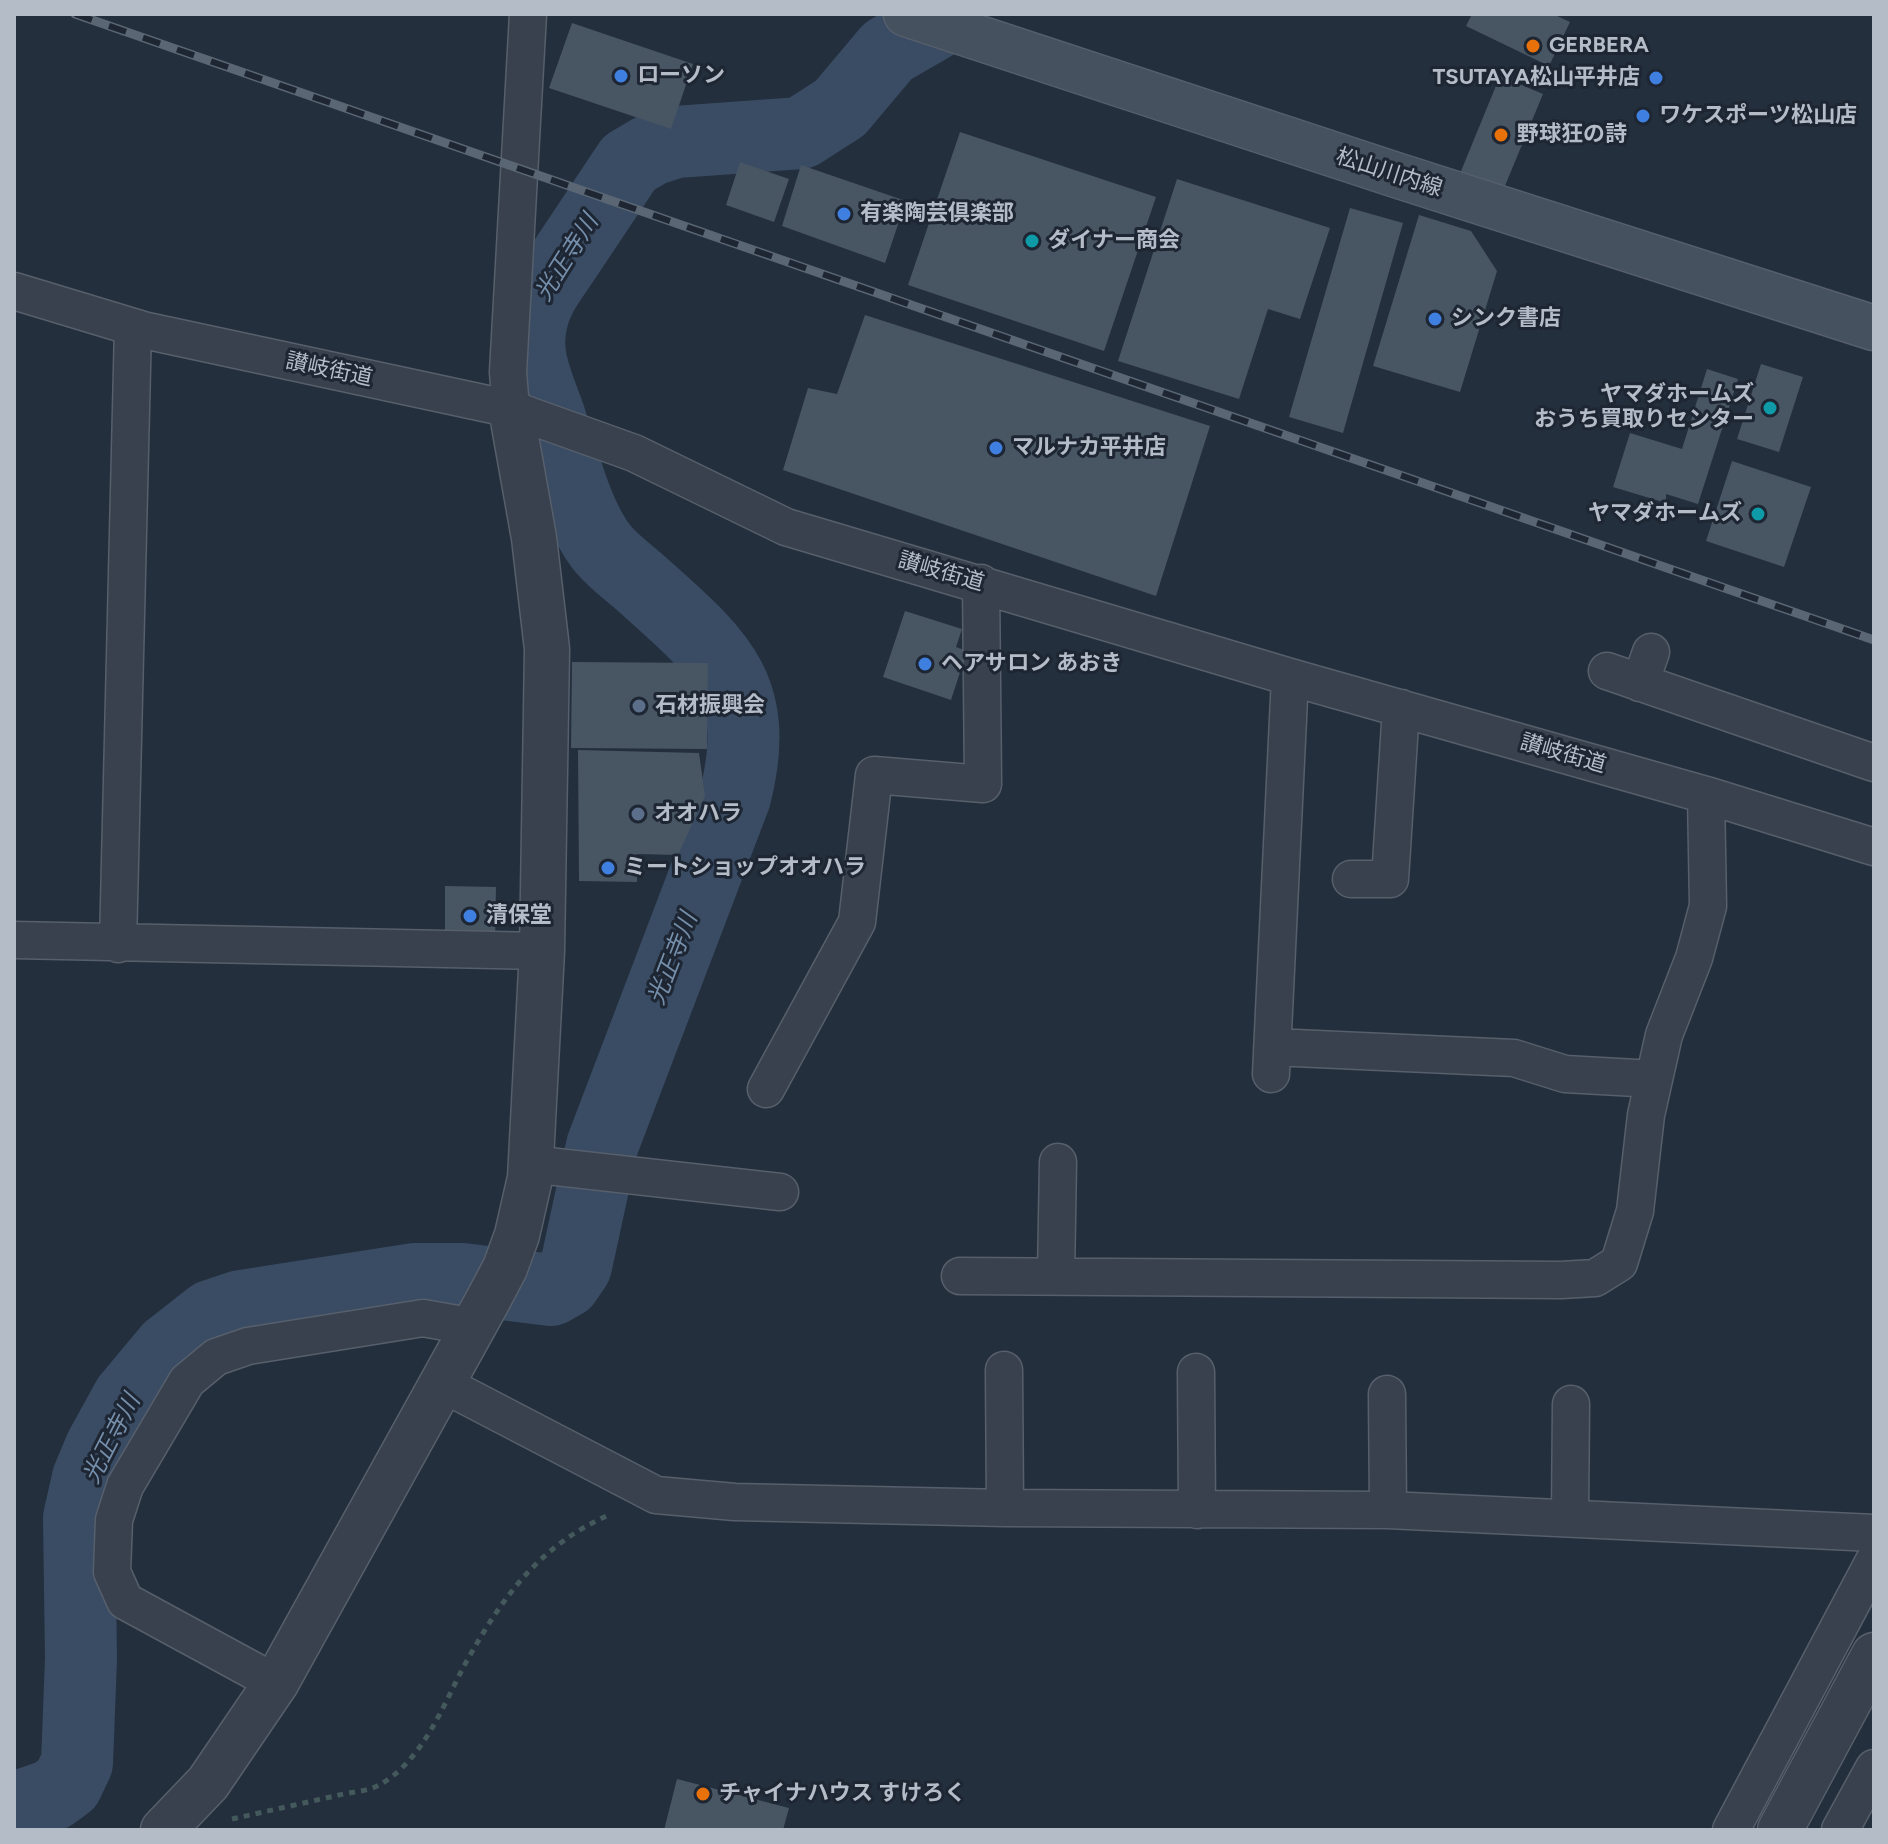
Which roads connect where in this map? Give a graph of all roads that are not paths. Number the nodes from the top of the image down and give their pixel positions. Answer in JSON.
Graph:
{"nodes":[{"id":1,"x":528,"y":14,"type":"edge"},
{"id":2,"x":908,"y":15,"type":"edge"},
{"id":3,"x":14,"y":291,"type":"edge"},
{"id":4,"x":133,"y":327,"type":"junction"},
{"id":5,"x":1874,"y":328,"type":"edge"},
{"id":6,"x":511,"y":409,"type":"junction"},
{"id":7,"x":981,"y":583,"type":"junction"},
{"id":8,"x":1632,"y":669,"type":"dead end"},
{"id":9,"x":1290,"y":677,"type":"junction"},
{"id":10,"x":1401,"y":708,"type":"junction"},
{"id":11,"x":1874,"y":763,"type":"edge"},
{"id":12,"x":1706,"y":795,"type":"junction"},
{"id":13,"x":1874,"y":847,"type":"edge"},
{"id":14,"x":1351,"y":879,"type":"dead end"},
{"id":15,"x":14,"y":940,"type":"edge"},
{"id":16,"x":118,"y":944,"type":"junction"},
{"id":17,"x":542,"y":951,"type":"junction"},
{"id":18,"x":1654,"y":1079,"type":"junction"},
{"id":19,"x":766,"y":1089,"type":"dead end"},
{"id":20,"x":1058,"y":1162,"type":"dead end"},
{"id":21,"x":530,"y":1164,"type":"junction"},
{"id":22,"x":780,"y":1192,"type":"dead end"},
{"id":23,"x":960,"y":1276,"type":"dead end"},
{"id":24,"x":1056,"y":1276,"type":"junction"},
{"id":25,"x":489,"y":1299,"type":"junction"},
{"id":26,"x":1004,"y":1370,"type":"dead end"},
{"id":27,"x":1196,"y":1372,"type":"dead end"},
{"id":28,"x":443,"y":1384,"type":"junction"},
{"id":29,"x":1387,"y":1394,"type":"dead end"},
{"id":30,"x":1571,"y":1404,"type":"dead end"},
{"id":31,"x":1005,"y":1508,"type":"junction"},
{"id":32,"x":1197,"y":1510,"type":"junction"},
{"id":33,"x":1388,"y":1510,"type":"junction"},
{"id":34,"x":1570,"y":1517,"type":"junction"},
{"id":35,"x":1874,"y":1533,"type":"edge"},
{"id":36,"x":1874,"y":1561,"type":"edge"},
{"id":37,"x":1874,"y":1655,"type":"edge"},
{"id":38,"x":276,"y":1683,"type":"junction"},
{"id":39,"x":1874,"y":1768,"type":"edge"},
{"id":40,"x":174,"y":1819,"type":"edge"},
{"id":41,"x":1731,"y":1830,"type":"edge"},
{"id":42,"x":1780,"y":1830,"type":"edge"},
{"id":43,"x":1840,"y":1830,"type":"edge"}],
"edges":[{"from":1,"to":6,"type":"street"},
{"from":2,"to":5,"type":"main road","name":"松山川内線"},
{"from":3,"to":4,"type":"street","name":"讃岐街道"},
{"from":4,"to":6,"type":"street","name":"讃岐街道"},
{"from":4,"to":16,"type":"street"},
{"from":6,"to":7,"type":"street","name":"讃岐街道"},
{"from":6,"to":17,"type":"street"},
{"from":7,"to":9,"type":"street","name":"讃岐街道"},
{"from":7,"to":19,"type":"street"},
{"from":8,"to":11,"type":"street"},
{"from":9,"to":10,"type":"street","name":"讃岐街道"},
{"from":9,"to":18,"type":"street"},
{"from":10,"to":12,"type":"street","name":"讃岐街道"},
{"from":10,"to":14,"type":"street"},
{"from":12,"to":13,"type":"street","name":"讃岐街道"},
{"from":12,"to":18,"type":"street"},
{"from":15,"to":16,"type":"street"},
{"from":16,"to":17,"type":"street"},
{"from":17,"to":21,"type":"street"},
{"from":18,"to":24,"type":"street"},
{"from":20,"to":24,"type":"street"},
{"from":21,"to":22,"type":"street"},
{"from":21,"to":25,"type":"street"},
{"from":23,"to":24,"type":"street"},
{"from":25,"to":28,"type":"street"},
{"from":25,"to":38,"type":"street"},
{"from":26,"to":31,"type":"street"},
{"from":27,"to":32,"type":"street"},
{"from":28,"to":31,"type":"street"},
{"from":28,"to":38,"type":"street"},
{"from":29,"to":33,"type":"street"},
{"from":30,"to":34,"type":"street"},
{"from":31,"to":32,"type":"street"},
{"from":32,"to":33,"type":"street"},
{"from":33,"to":34,"type":"street"},
{"from":34,"to":35,"type":"street"},
{"from":36,"to":41,"type":"street"},
{"from":37,"to":42,"type":"street"},
{"from":38,"to":40,"type":"street"},
{"from":39,"to":43,"type":"street"}]}
